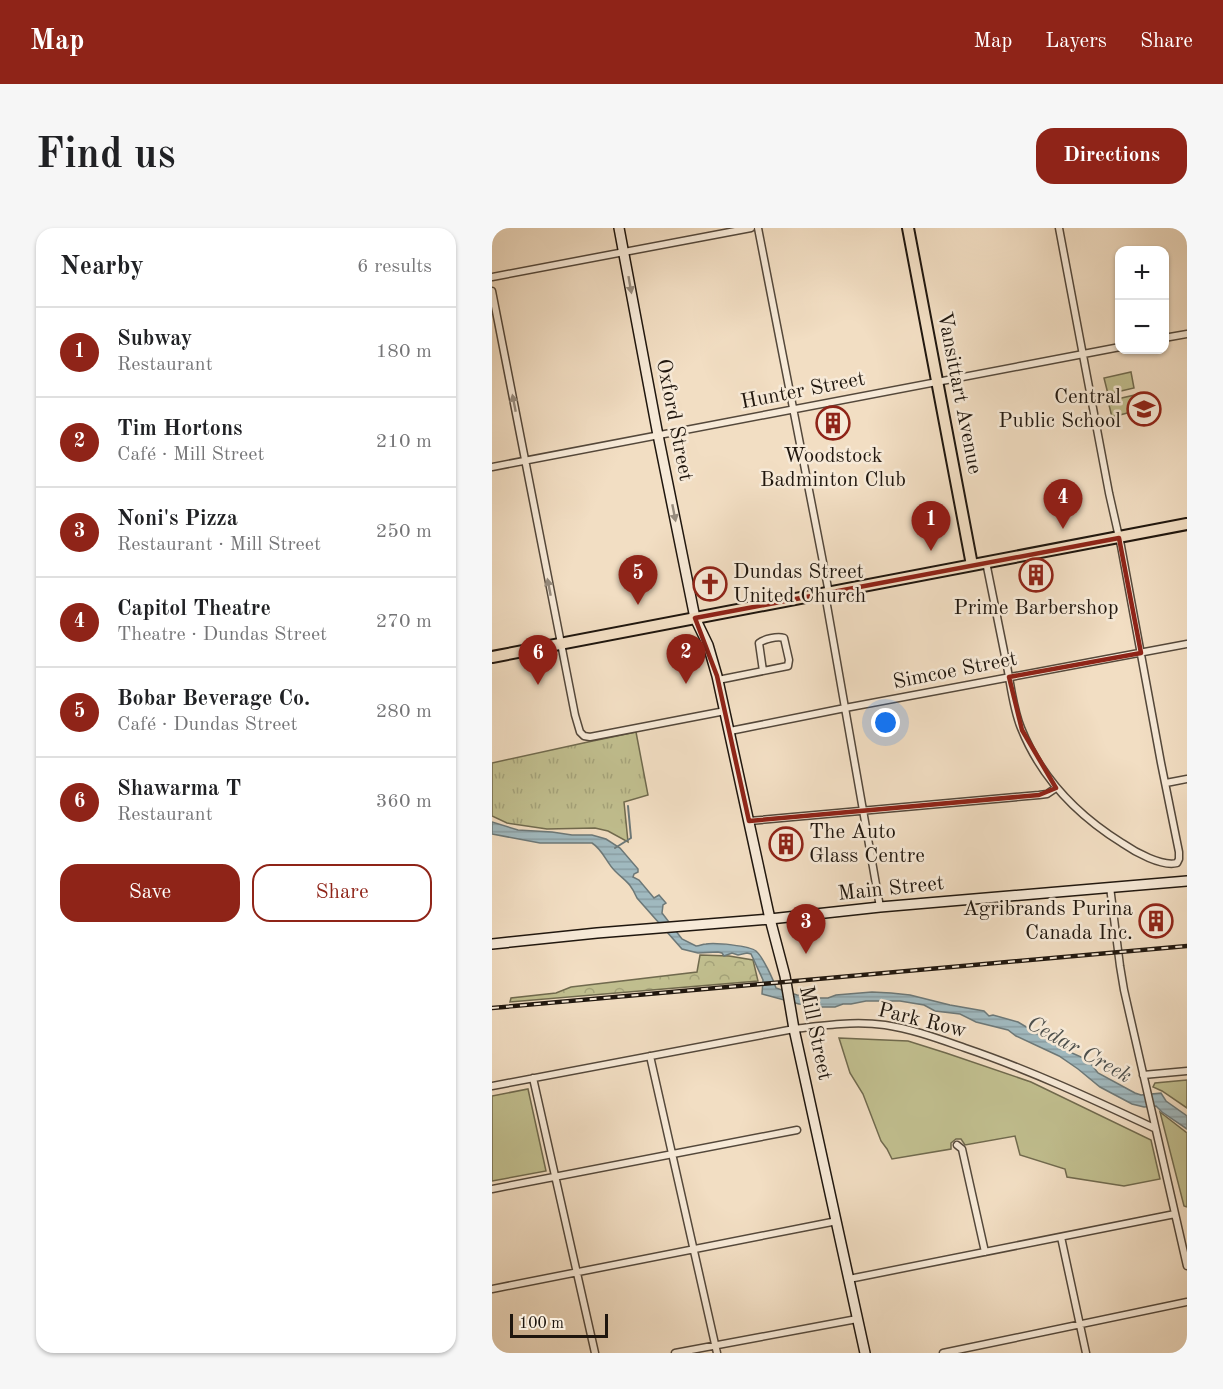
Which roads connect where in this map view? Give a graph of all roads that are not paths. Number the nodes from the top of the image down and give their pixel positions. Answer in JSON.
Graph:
{"nodes":[{"id":1,"x":619,"y":228,"type":"edge"},
{"id":2,"x":750,"y":228,"type":"edge"},
{"id":3,"x":758,"y":228,"type":"edge"},
{"id":4,"x":908,"y":228,"type":"edge"},
{"id":5,"x":1059,"y":228,"type":"edge"},
{"id":6,"x":624,"y":252,"type":"junction"},
{"id":7,"x":492,"y":278,"type":"edge"},
{"id":8,"x":492,"y":291,"type":"edge"},
{"id":9,"x":1187,"y":334,"type":"edge"},
{"id":10,"x":1169,"y":337,"type":"edge"},
{"id":11,"x":1115,"y":348,"type":"edge"},
{"id":12,"x":1083,"y":354,"type":"junction"},
{"id":13,"x":938,"y":381,"type":"junction"},
{"id":14,"x":793,"y":409,"type":"junction"},
{"id":15,"x":658,"y":435,"type":"junction"},
{"id":16,"x":525,"y":460,"type":"junction"},
{"id":17,"x":492,"y":467,"type":"edge"},
{"id":18,"x":1187,"y":525,"type":"edge"},
{"id":19,"x":1119,"y":538,"type":"junction"},
{"id":20,"x":986,"y":562,"type":"junction"},
{"id":21,"x":972,"y":565,"type":"junction"},
{"id":22,"x":827,"y":593,"type":"junction"},
{"id":23,"x":695,"y":618,"type":"junction"},
{"id":24,"x":560,"y":644,"type":"junction"},
{"id":25,"x":1187,"y":644,"type":"edge"},
{"id":26,"x":1141,"y":653,"type":"junction"},
{"id":27,"x":492,"y":657,"type":"edge"},
{"id":28,"x":764,"y":671,"type":"junction"},
{"id":29,"x":1009,"y":677,"type":"junction"},
{"id":30,"x":718,"y":680,"type":"junction"},
{"id":31,"x":845,"y":708,"type":"junction"},
{"id":32,"x":725,"y":711,"type":"junction"},
{"id":33,"x":730,"y":731,"type":"junction"},
{"id":34,"x":1187,"y":779,"type":"edge"},
{"id":35,"x":1166,"y":783,"type":"junction"},
{"id":36,"x":1056,"y":788,"type":"junction"},
{"id":37,"x":864,"y":811,"type":"junction"},
{"id":38,"x":749,"y":821,"type":"junction"},
{"id":39,"x":1187,"y":881,"type":"edge"},
{"id":40,"x":1110,"y":887,"type":"junction"},
{"id":41,"x":880,"y":907,"type":"junction"},
{"id":42,"x":770,"y":919,"type":"junction"},
{"id":43,"x":492,"y":944,"type":"edge"},
{"id":44,"x":794,"y":1029,"type":"junction"},
{"id":45,"x":650,"y":1056,"type":"junction"},
{"id":46,"x":1187,"y":1071,"type":"edge"},
{"id":47,"x":1143,"y":1075,"type":"junction"},
{"id":48,"x":533,"y":1078,"type":"junction"},
{"id":49,"x":492,"y":1086,"type":"edge"},
{"id":50,"x":1154,"y":1128,"type":"junction"},
{"id":51,"x":797,"y":1130,"type":"dead end"},
{"id":52,"x":957,"y":1146,"type":"dead end"},
{"id":53,"x":672,"y":1155,"type":"junction"},
{"id":54,"x":556,"y":1177,"type":"junction"},
{"id":55,"x":492,"y":1189,"type":"edge"},
{"id":56,"x":1174,"y":1214,"type":"junction"},
{"id":57,"x":837,"y":1221,"type":"junction"},
{"id":58,"x":1061,"y":1237,"type":"junction"},
{"id":59,"x":693,"y":1249,"type":"junction"},
{"id":60,"x":985,"y":1252,"type":"junction"},
{"id":61,"x":1187,"y":1266,"type":"edge"},
{"id":62,"x":577,"y":1273,"type":"junction"},
{"id":63,"x":849,"y":1279,"type":"junction"},
{"id":64,"x":492,"y":1289,"type":"edge"},
{"id":65,"x":1187,"y":1302,"type":"edge"},
{"id":66,"x":857,"y":1319,"type":"junction"},
{"id":67,"x":1080,"y":1325,"type":"junction"},
{"id":68,"x":715,"y":1345,"type":"junction"},
{"id":69,"x":595,"y":1353,"type":"edge"},
{"id":70,"x":675,"y":1353,"type":"edge"},
{"id":71,"x":717,"y":1353,"type":"edge"},
{"id":72,"x":865,"y":1353,"type":"edge"},
{"id":73,"x":943,"y":1353,"type":"edge"},
{"id":74,"x":1086,"y":1353,"type":"edge"}],
"edges":[{"from":1,"to":6,"type":"main road","name":"Oxford Street"},
{"from":2,"to":6,"type":"street"},
{"from":3,"to":14,"type":"street"},
{"from":4,"to":13,"type":"main road","name":"Vansittart Avenue"},
{"from":5,"to":12,"type":"street"},
{"from":6,"to":7,"type":"street"},
{"from":6,"to":15,"type":"main road","name":"Oxford Street","one_way":true},
{"from":16,"to":8,"type":"street","one_way":true},
{"from":9,"to":10,"type":"street"},
{"from":11,"to":12,"type":"street","name":"Hunter Street"},
{"from":12,"to":13,"type":"street","name":"Hunter Street"},
{"from":12,"to":19,"type":"street"},
{"from":13,"to":14,"type":"street","name":"Hunter Street"},
{"from":13,"to":21,"type":"main road","name":"Vansittart Avenue"},
{"from":14,"to":15,"type":"street","name":"Hunter Street"},
{"from":14,"to":22,"type":"street"},
{"from":15,"to":16,"type":"street","name":"Hunter Street"},
{"from":15,"to":23,"type":"main road","name":"Oxford Street","one_way":true},
{"from":16,"to":17,"type":"street","name":"Hunter Street"},
{"from":24,"to":16,"type":"street","one_way":true},
{"from":18,"to":19,"type":"main road"},
{"from":19,"to":20,"type":"main road"},
{"from":19,"to":26,"type":"street"},
{"from":20,"to":21,"type":"main road"},
{"from":20,"to":29,"type":"street"},
{"from":21,"to":22,"type":"main road"},
{"from":22,"to":23,"type":"main road"},
{"from":22,"to":31,"type":"street"},
{"from":23,"to":24,"type":"main road"},
{"from":23,"to":30,"type":"main road","name":"Mill Street"},
{"from":24,"to":27,"type":"main road"},
{"from":24,"to":32,"type":"street"},
{"from":25,"to":26,"type":"street","name":"Simcoe Street"},
{"from":26,"to":29,"type":"street","name":"Simcoe Street"},
{"from":26,"to":35,"type":"street"},
{"from":28,"to":28,"type":"street"},
{"from":28,"to":30,"type":"street"},
{"from":29,"to":31,"type":"street","name":"Simcoe Street"},
{"from":29,"to":36,"type":"street"},
{"from":30,"to":32,"type":"main road","name":"Mill Street"},
{"from":31,"to":33,"type":"street","name":"Simcoe Street"},
{"from":31,"to":37,"type":"street"},
{"from":32,"to":33,"type":"main road","name":"Mill Street"},
{"from":33,"to":38,"type":"main road","name":"Mill Street"},
{"from":34,"to":35,"type":"street"},
{"from":35,"to":36,"type":"street"},
{"from":36,"to":37,"type":"street"},
{"from":37,"to":38,"type":"street"},
{"from":37,"to":41,"type":"street"},
{"from":38,"to":42,"type":"main road","name":"Mill Street"},
{"from":39,"to":40,"type":"main road","name":"Main Street"},
{"from":40,"to":41,"type":"main road","name":"Main Street"},
{"from":40,"to":47,"type":"street"},
{"from":41,"to":42,"type":"main road","name":"Main Street"},
{"from":42,"to":43,"type":"main road","name":"Main Street"},
{"from":42,"to":44,"type":"main road","name":"Mill Street"},
{"from":44,"to":45,"type":"street","name":"Park Row"},
{"from":44,"to":50,"type":"street","name":"Park Row"},
{"from":44,"to":57,"type":"main road","name":"Mill Street"},
{"from":45,"to":48,"type":"street","name":"Park Row"},
{"from":45,"to":53,"type":"street"},
{"from":46,"to":47,"type":"street"},
{"from":47,"to":50,"type":"street"},
{"from":48,"to":49,"type":"street","name":"Park Row"},
{"from":48,"to":54,"type":"street"},
{"from":50,"to":56,"type":"street"},
{"from":51,"to":53,"type":"street"},
{"from":52,"to":60,"type":"street"},
{"from":53,"to":54,"type":"street"},
{"from":53,"to":59,"type":"street"},
{"from":54,"to":55,"type":"street"},
{"from":54,"to":62,"type":"street"},
{"from":56,"to":58,"type":"street"},
{"from":56,"to":61,"type":"street"},
{"from":57,"to":59,"type":"street"},
{"from":57,"to":63,"type":"main road","name":"Mill Street"},
{"from":58,"to":60,"type":"street"},
{"from":58,"to":67,"type":"street"},
{"from":59,"to":62,"type":"street"},
{"from":59,"to":68,"type":"street"},
{"from":60,"to":63,"type":"street"},
{"from":62,"to":64,"type":"street"},
{"from":62,"to":69,"type":"street"},
{"from":63,"to":66,"type":"main road","name":"Mill Street"},
{"from":65,"to":67,"type":"street"},
{"from":66,"to":68,"type":"street"},
{"from":66,"to":72,"type":"main road","name":"Mill Street"},
{"from":67,"to":73,"type":"street"},
{"from":67,"to":74,"type":"street"},
{"from":68,"to":70,"type":"street"},
{"from":68,"to":71,"type":"street"}]}
